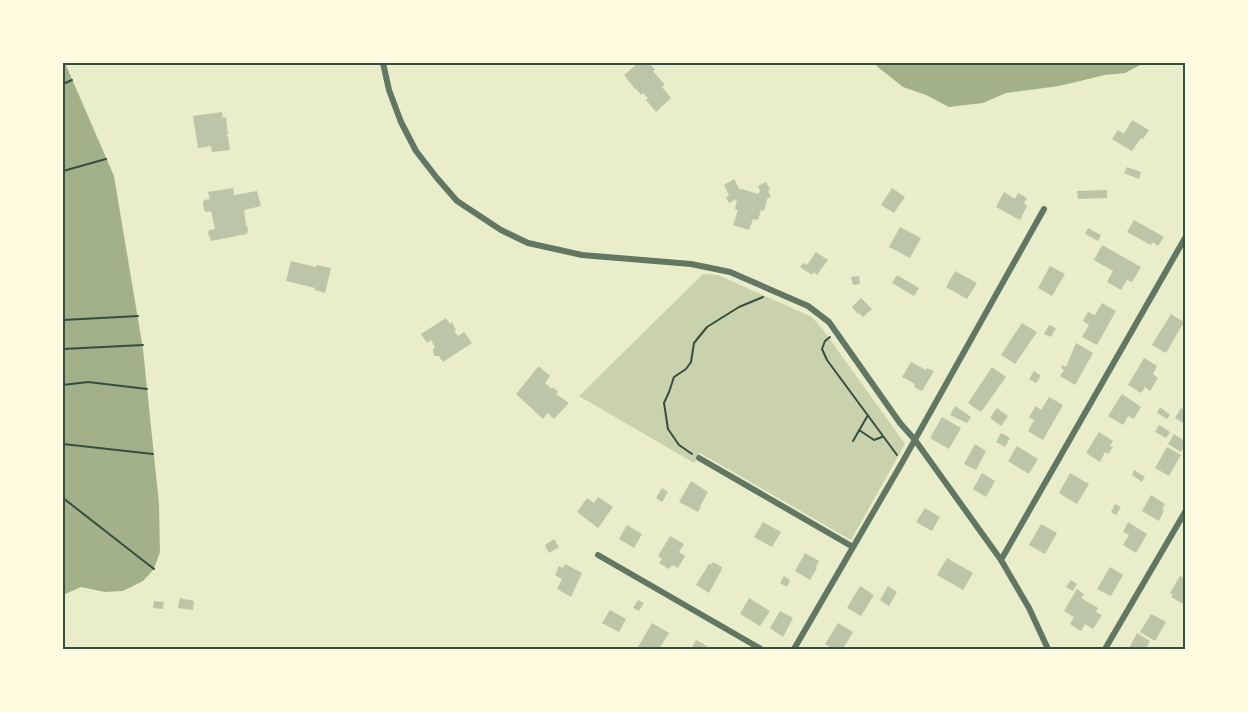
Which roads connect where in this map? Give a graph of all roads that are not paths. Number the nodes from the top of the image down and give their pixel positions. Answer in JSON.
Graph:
{"nodes":[{"id":1,"x":383,"y":63,"type":"edge"},
{"id":2,"x":1044,"y":209,"type":"dead end"},
{"id":3,"x":1185,"y":238,"type":"edge"},
{"id":4,"x":915,"y":440,"type":"junction"},
{"id":5,"x":699,"y":458,"type":"road end"},
{"id":6,"x":1185,"y":512,"type":"edge"},
{"id":7,"x":853,"y":547,"type":"junction"},
{"id":8,"x":598,"y":555,"type":"dead end"},
{"id":9,"x":1001,"y":560,"type":"junction"},
{"id":10,"x":761,"y":649,"type":"edge"},
{"id":11,"x":794,"y":649,"type":"edge"},
{"id":12,"x":1048,"y":649,"type":"edge"},
{"id":13,"x":1105,"y":649,"type":"edge"}],
"edges":[{"from":1,"to":4,"type":"street"},
{"from":2,"to":4,"type":"street"},
{"from":3,"to":9,"type":"street"},
{"from":4,"to":7,"type":"street"},
{"from":4,"to":9,"type":"street"},
{"from":5,"to":7,"type":"street"},
{"from":6,"to":13,"type":"street"},
{"from":7,"to":11,"type":"street"},
{"from":8,"to":10,"type":"street"},
{"from":9,"to":12,"type":"street"}]}
